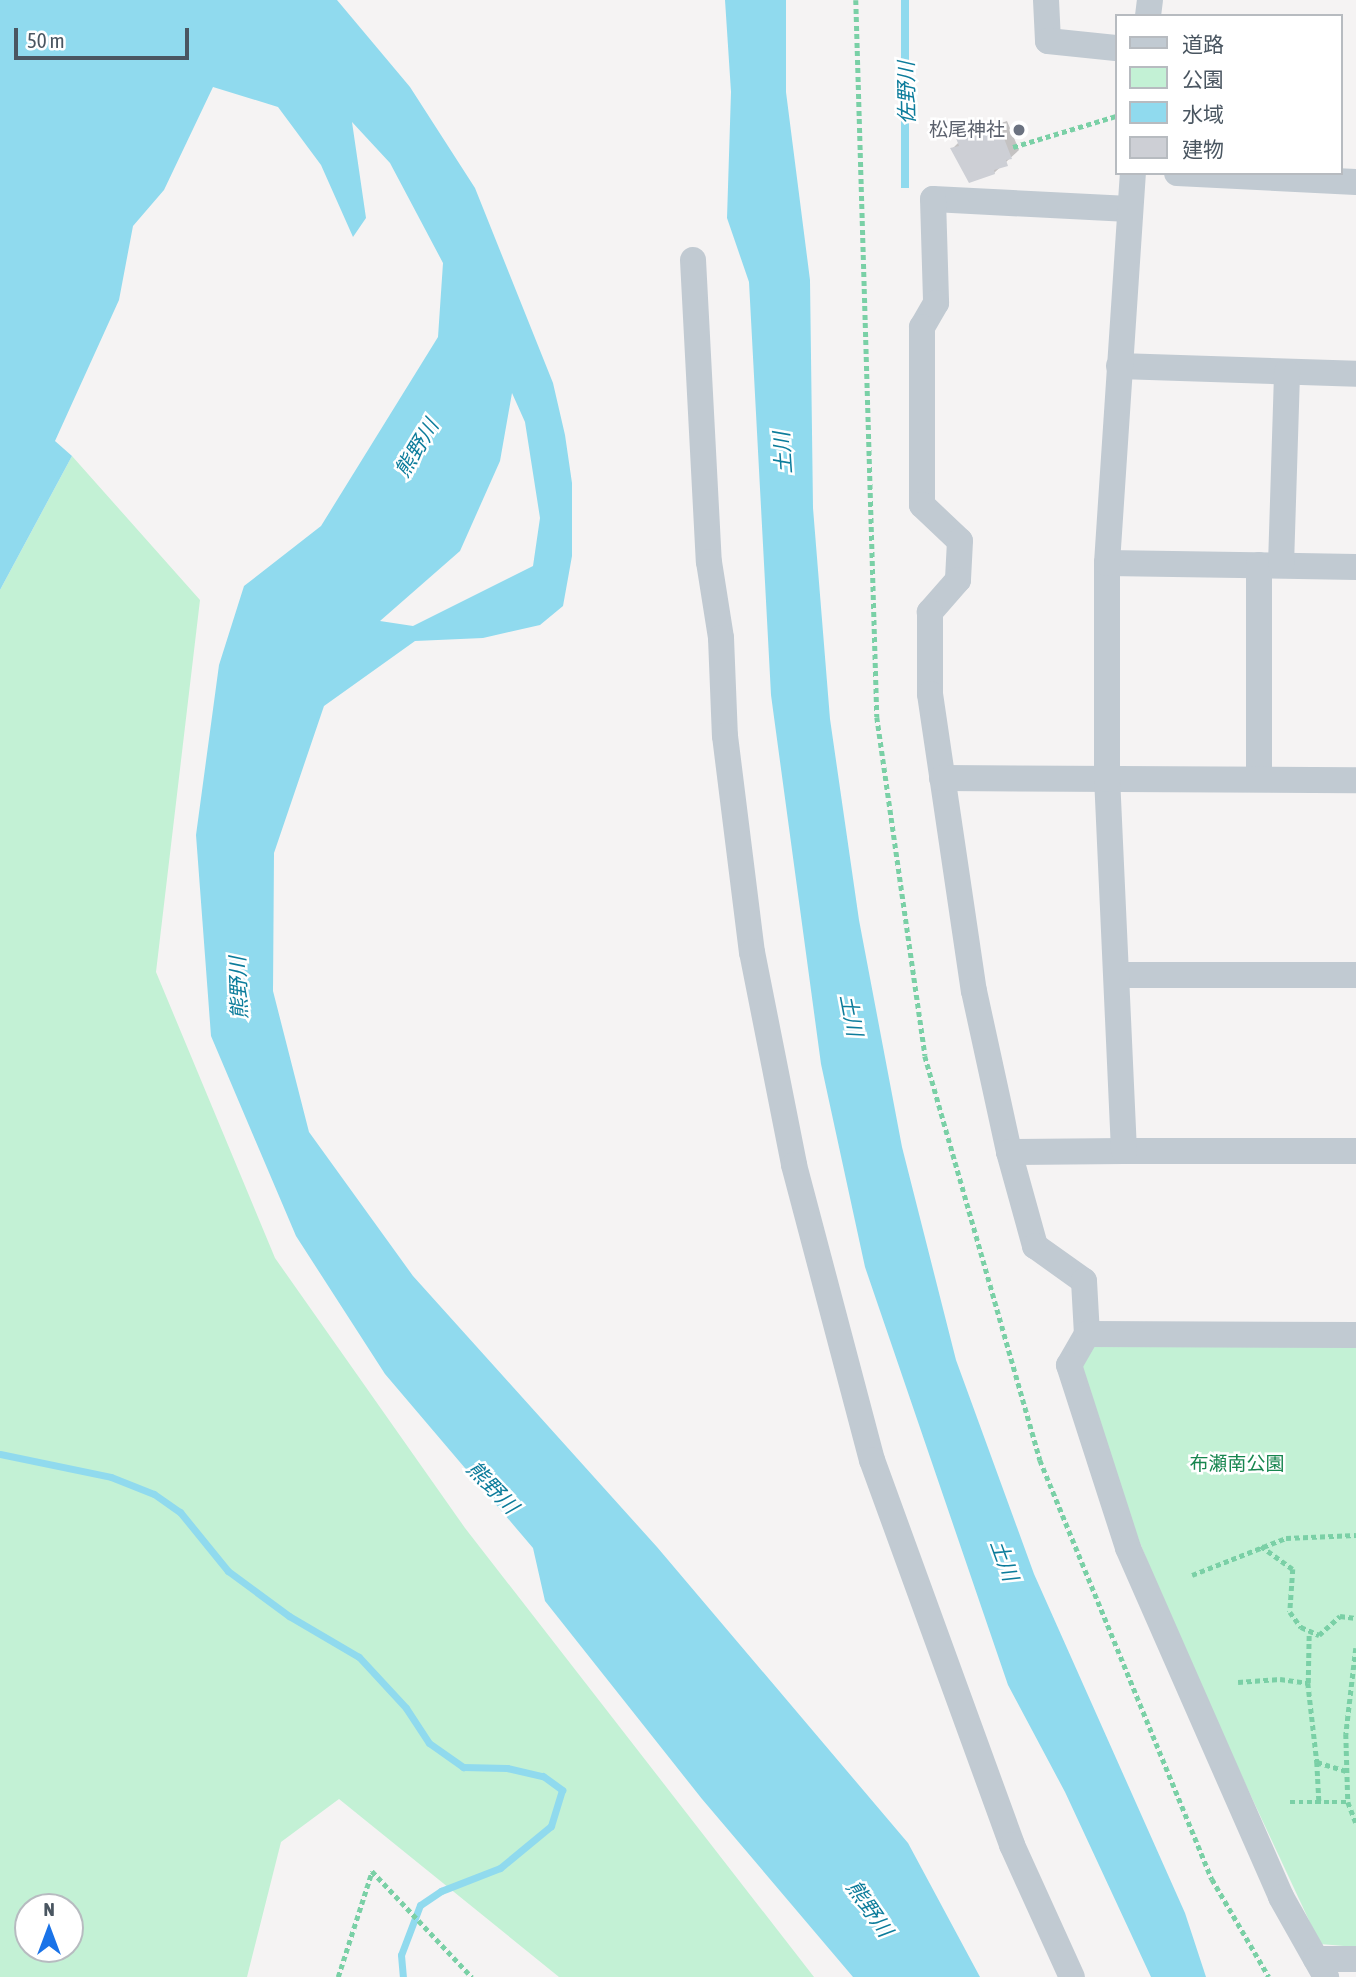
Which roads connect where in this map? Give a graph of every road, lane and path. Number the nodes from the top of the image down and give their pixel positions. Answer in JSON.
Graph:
{"nodes":[{"id":1,"x":1046,"y":0,"type":"edge"},
{"id":2,"x":1114,"y":48,"type":"edge"},
{"id":3,"x":1114,"y":117,"type":"edge"},
{"id":4,"x":1013,"y":147,"type":"dead end"},
{"id":5,"x":1133,"y":175,"type":"edge"},
{"id":6,"x":1217,"y":175,"type":"edge"},
{"id":7,"x":1356,"y":182,"type":"edge"},
{"id":8,"x":1129,"y":209,"type":"junction"},
{"id":9,"x":693,"y":260,"type":"dead end"},
{"id":10,"x":1119,"y":366,"type":"junction"},
{"id":11,"x":1287,"y":372,"type":"junction"},
{"id":12,"x":1356,"y":374,"type":"edge"},
{"id":13,"x":1107,"y":564,"type":"junction"},
{"id":14,"x":1270,"y":565,"type":"junction"},
{"id":15,"x":1356,"y":566,"type":"edge"},
{"id":16,"x":942,"y":778,"type":"junction"},
{"id":17,"x":1107,"y":779,"type":"junction"},
{"id":18,"x":1259,"y":779,"type":"junction"},
{"id":19,"x":1356,"y":780,"type":"edge"},
{"id":20,"x":1118,"y":975,"type":"junction"},
{"id":21,"x":1356,"y":975,"type":"edge"},
{"id":22,"x":1124,"y":1151,"type":"junction"},
{"id":23,"x":1356,"y":1151,"type":"edge"},
{"id":24,"x":1009,"y":1152,"type":"junction"},
{"id":25,"x":1087,"y":1334,"type":"junction"},
{"id":26,"x":1356,"y":1335,"type":"edge"},
{"id":27,"x":1356,"y":1535,"type":"edge"},
{"id":28,"x":1261,"y":1545,"type":"junction"},
{"id":29,"x":1192,"y":1575,"type":"dead end"},
{"id":30,"x":1356,"y":1618,"type":"edge"},
{"id":31,"x":1309,"y":1633,"type":"junction"},
{"id":32,"x":1356,"y":1648,"type":"edge"},
{"id":33,"x":1238,"y":1682,"type":"dead end"},
{"id":34,"x":1308,"y":1683,"type":"junction"},
{"id":35,"x":1317,"y":1762,"type":"junction"},
{"id":36,"x":1347,"y":1771,"type":"junction"},
{"id":37,"x":1319,"y":1801,"type":"junction"},
{"id":38,"x":1290,"y":1802,"type":"dead end"},
{"id":39,"x":1348,"y":1802,"type":"junction"},
{"id":40,"x":1356,"y":1823,"type":"edge"},
{"id":41,"x":1356,"y":1959,"type":"edge"},
{"id":42,"x":1321,"y":1968,"type":"edge"},
{"id":43,"x":338,"y":1977,"type":"edge"},
{"id":44,"x":472,"y":1977,"type":"edge"},
{"id":45,"x":1072,"y":1977,"type":"edge"}],
"edges":[{"from":1,"to":2,"type":"street"},
{"from":3,"to":4,"type":"path"},
{"from":5,"to":8,"type":"street"},
{"from":6,"to":7,"type":"street"},
{"from":8,"to":10,"type":"street"},
{"from":8,"to":16,"type":"street"},
{"from":9,"to":45,"type":"street"},
{"from":10,"to":11,"type":"street"},
{"from":10,"to":13,"type":"street"},
{"from":11,"to":12,"type":"street"},
{"from":11,"to":14,"type":"street"},
{"from":13,"to":14,"type":"street"},
{"from":13,"to":17,"type":"street"},
{"from":14,"to":15,"type":"street"},
{"from":14,"to":18,"type":"street"},
{"from":16,"to":17,"type":"street"},
{"from":16,"to":24,"type":"street"},
{"from":17,"to":18,"type":"street"},
{"from":17,"to":20,"type":"street"},
{"from":18,"to":19,"type":"street"},
{"from":20,"to":21,"type":"street"},
{"from":20,"to":22,"type":"street"},
{"from":22,"to":23,"type":"street"},
{"from":22,"to":24,"type":"street"},
{"from":24,"to":25,"type":"street"},
{"from":25,"to":26,"type":"street"},
{"from":25,"to":42,"type":"street"},
{"from":27,"to":28,"type":"path"},
{"from":28,"to":29,"type":"path"},
{"from":28,"to":31,"type":"path"},
{"from":30,"to":31,"type":"path"},
{"from":31,"to":34,"type":"path"},
{"from":32,"to":36,"type":"path"},
{"from":33,"to":34,"type":"path"},
{"from":34,"to":35,"type":"path"},
{"from":35,"to":36,"type":"path"},
{"from":35,"to":37,"type":"path"},
{"from":36,"to":39,"type":"path"},
{"from":37,"to":38,"type":"path"},
{"from":37,"to":39,"type":"path"},
{"from":39,"to":40,"type":"path"},
{"from":41,"to":42,"type":"street"},
{"from":43,"to":44,"type":"path"}]}
